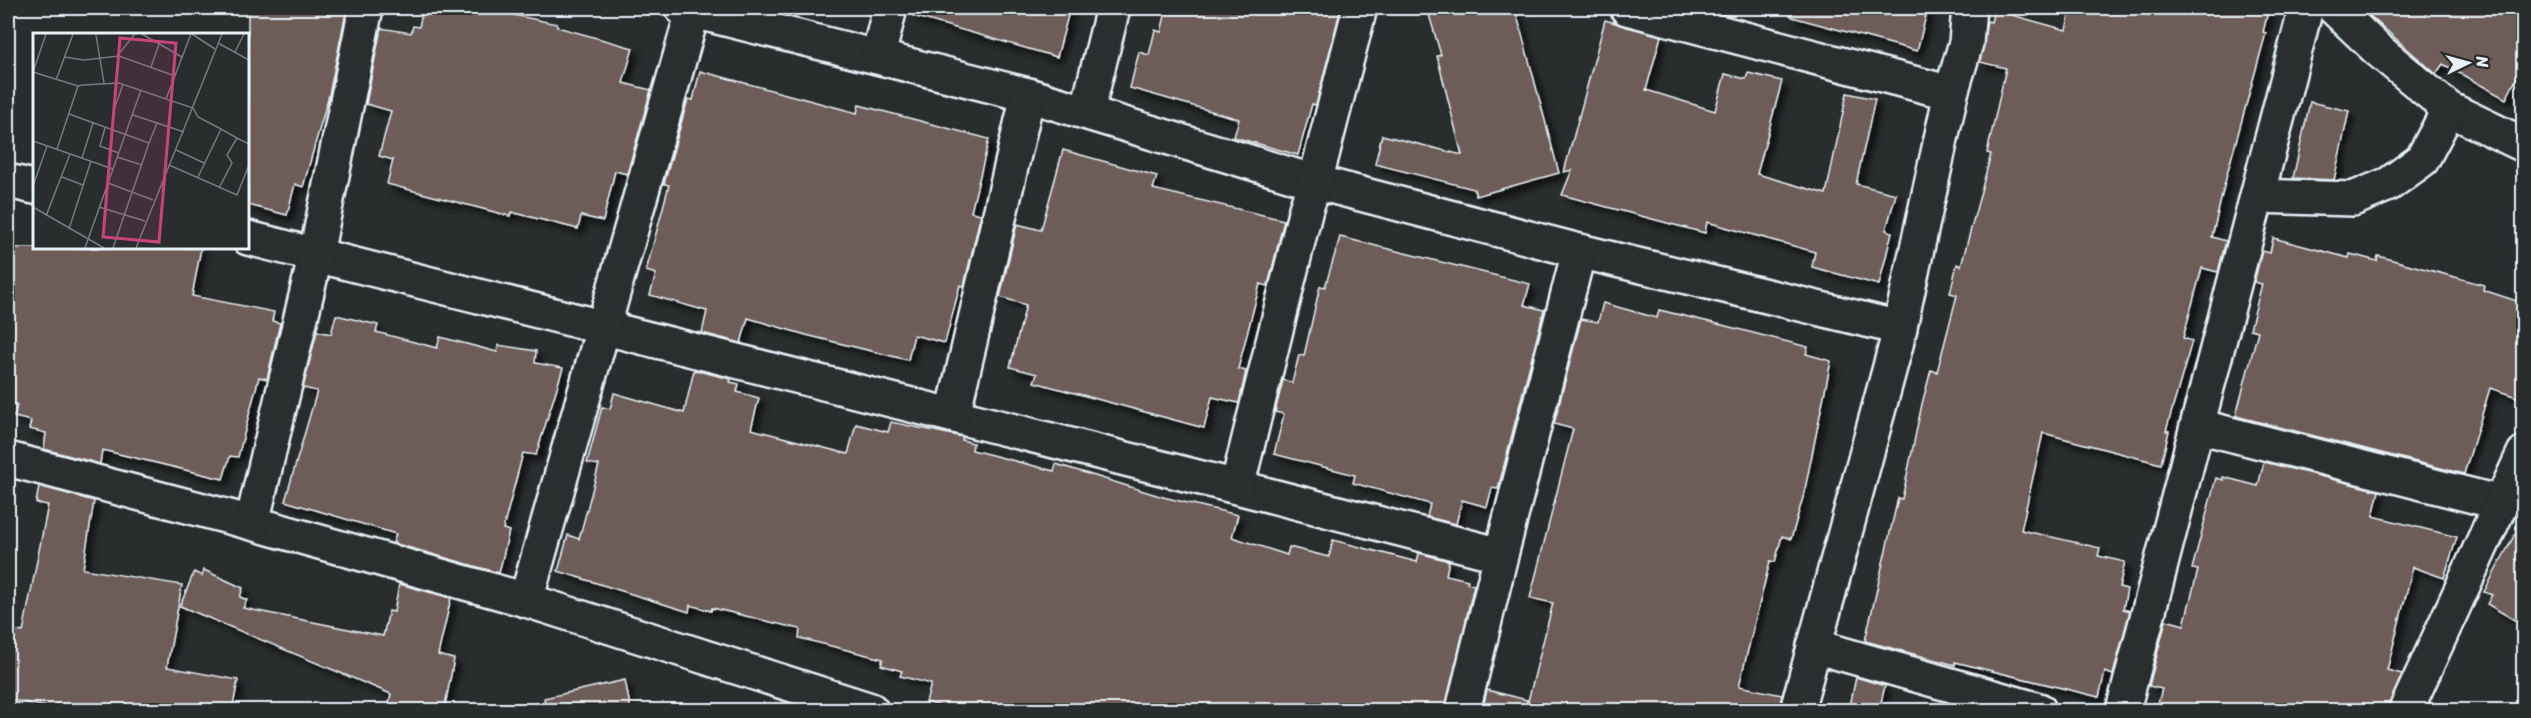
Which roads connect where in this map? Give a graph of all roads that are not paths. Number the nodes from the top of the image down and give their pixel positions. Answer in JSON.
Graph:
{"nodes":[{"id":1,"x":366,"y":8,"type":"edge"},
{"id":2,"x":890,"y":8,"type":"edge"},
{"id":3,"x":1113,"y":8,"type":"edge"},
{"id":4,"x":1360,"y":8,"type":"edge"},
{"id":5,"x":1627,"y":8,"type":"edge"},
{"id":6,"x":1969,"y":8,"type":"edge"},
{"id":7,"x":2306,"y":8,"type":"edge"},
{"id":8,"x":2334,"y":8,"type":"edge"},
{"id":9,"x":687,"y":9,"type":"edge"},
{"id":10,"x":878,"y":56,"type":"junction"},
{"id":11,"x":1951,"y":93,"type":"junction"},
{"id":12,"x":1028,"y":95,"type":"junction"},
{"id":13,"x":2449,"y":109,"type":"junction"},
{"id":14,"x":1087,"y":112,"type":"junction"},
{"id":15,"x":2523,"y":145,"type":"edge"},
{"id":16,"x":8,"y":181,"type":"edge"},
{"id":17,"x":1315,"y":182,"type":"junction"},
{"id":18,"x":33,"y":187,"type":"edge"},
{"id":19,"x":2258,"y":195,"type":"junction"},
{"id":20,"x":249,"y":238,"type":"edge"},
{"id":21,"x":1579,"y":251,"type":"junction"},
{"id":22,"x":316,"y":254,"type":"junction"},
{"id":23,"x":604,"y":326,"type":"junction"},
{"id":24,"x":1900,"y":328,"type":"junction"},
{"id":25,"x":953,"y":414,"type":"junction"},
{"id":26,"x":2198,"y":426,"type":"junction"},
{"id":27,"x":2523,"y":453,"type":"edge"},
{"id":28,"x":8,"y":459,"type":"edge"},
{"id":29,"x":1238,"y":487,"type":"junction"},
{"id":30,"x":2501,"y":503,"type":"junction"},
{"id":31,"x":252,"y":523,"type":"junction"},
{"id":32,"x":1501,"y":555,"type":"junction"},
{"id":33,"x":526,"y":600,"type":"junction"},
{"id":34,"x":1814,"y":646,"type":"junction"},
{"id":35,"x":872,"y":711,"type":"edge"},
{"id":36,"x":1463,"y":711,"type":"edge"},
{"id":37,"x":1797,"y":711,"type":"edge"},
{"id":38,"x":2039,"y":711,"type":"edge"},
{"id":39,"x":2123,"y":711,"type":"edge"},
{"id":40,"x":2406,"y":711,"type":"edge"}],
"edges":[{"from":1,"to":22,"type":"street"},
{"from":2,"to":10,"type":"street"},
{"from":3,"to":14,"type":"street"},
{"from":4,"to":17,"type":"street"},
{"from":5,"to":11,"type":"street"},
{"from":6,"to":11,"type":"street"},
{"from":7,"to":19,"type":"street"},
{"from":8,"to":13,"type":"street"},
{"from":9,"to":10,"type":"street"},
{"from":9,"to":23,"type":"street"},
{"from":10,"to":12,"type":"street"},
{"from":11,"to":24,"type":"street"},
{"from":12,"to":14,"type":"street"},
{"from":12,"to":25,"type":"street"},
{"from":13,"to":15,"type":"street"},
{"from":13,"to":19,"type":"street"},
{"from":14,"to":17,"type":"street"},
{"from":16,"to":18,"type":"street"},
{"from":17,"to":21,"type":"street"},
{"from":17,"to":29,"type":"street"},
{"from":19,"to":26,"type":"street"},
{"from":20,"to":22,"type":"street"},
{"from":21,"to":24,"type":"street"},
{"from":21,"to":32,"type":"street"},
{"from":22,"to":23,"type":"street"},
{"from":22,"to":31,"type":"street"},
{"from":23,"to":25,"type":"street"},
{"from":23,"to":33,"type":"street"},
{"from":24,"to":34,"type":"street"},
{"from":25,"to":29,"type":"street"},
{"from":26,"to":30,"type":"street"},
{"from":26,"to":39,"type":"street"},
{"from":27,"to":30,"type":"street"},
{"from":28,"to":31,"type":"street"},
{"from":29,"to":32,"type":"street"},
{"from":30,"to":40,"type":"street"},
{"from":31,"to":33,"type":"street"},
{"from":32,"to":36,"type":"street"},
{"from":33,"to":35,"type":"street"},
{"from":34,"to":37,"type":"street"},
{"from":34,"to":38,"type":"street"}]}
